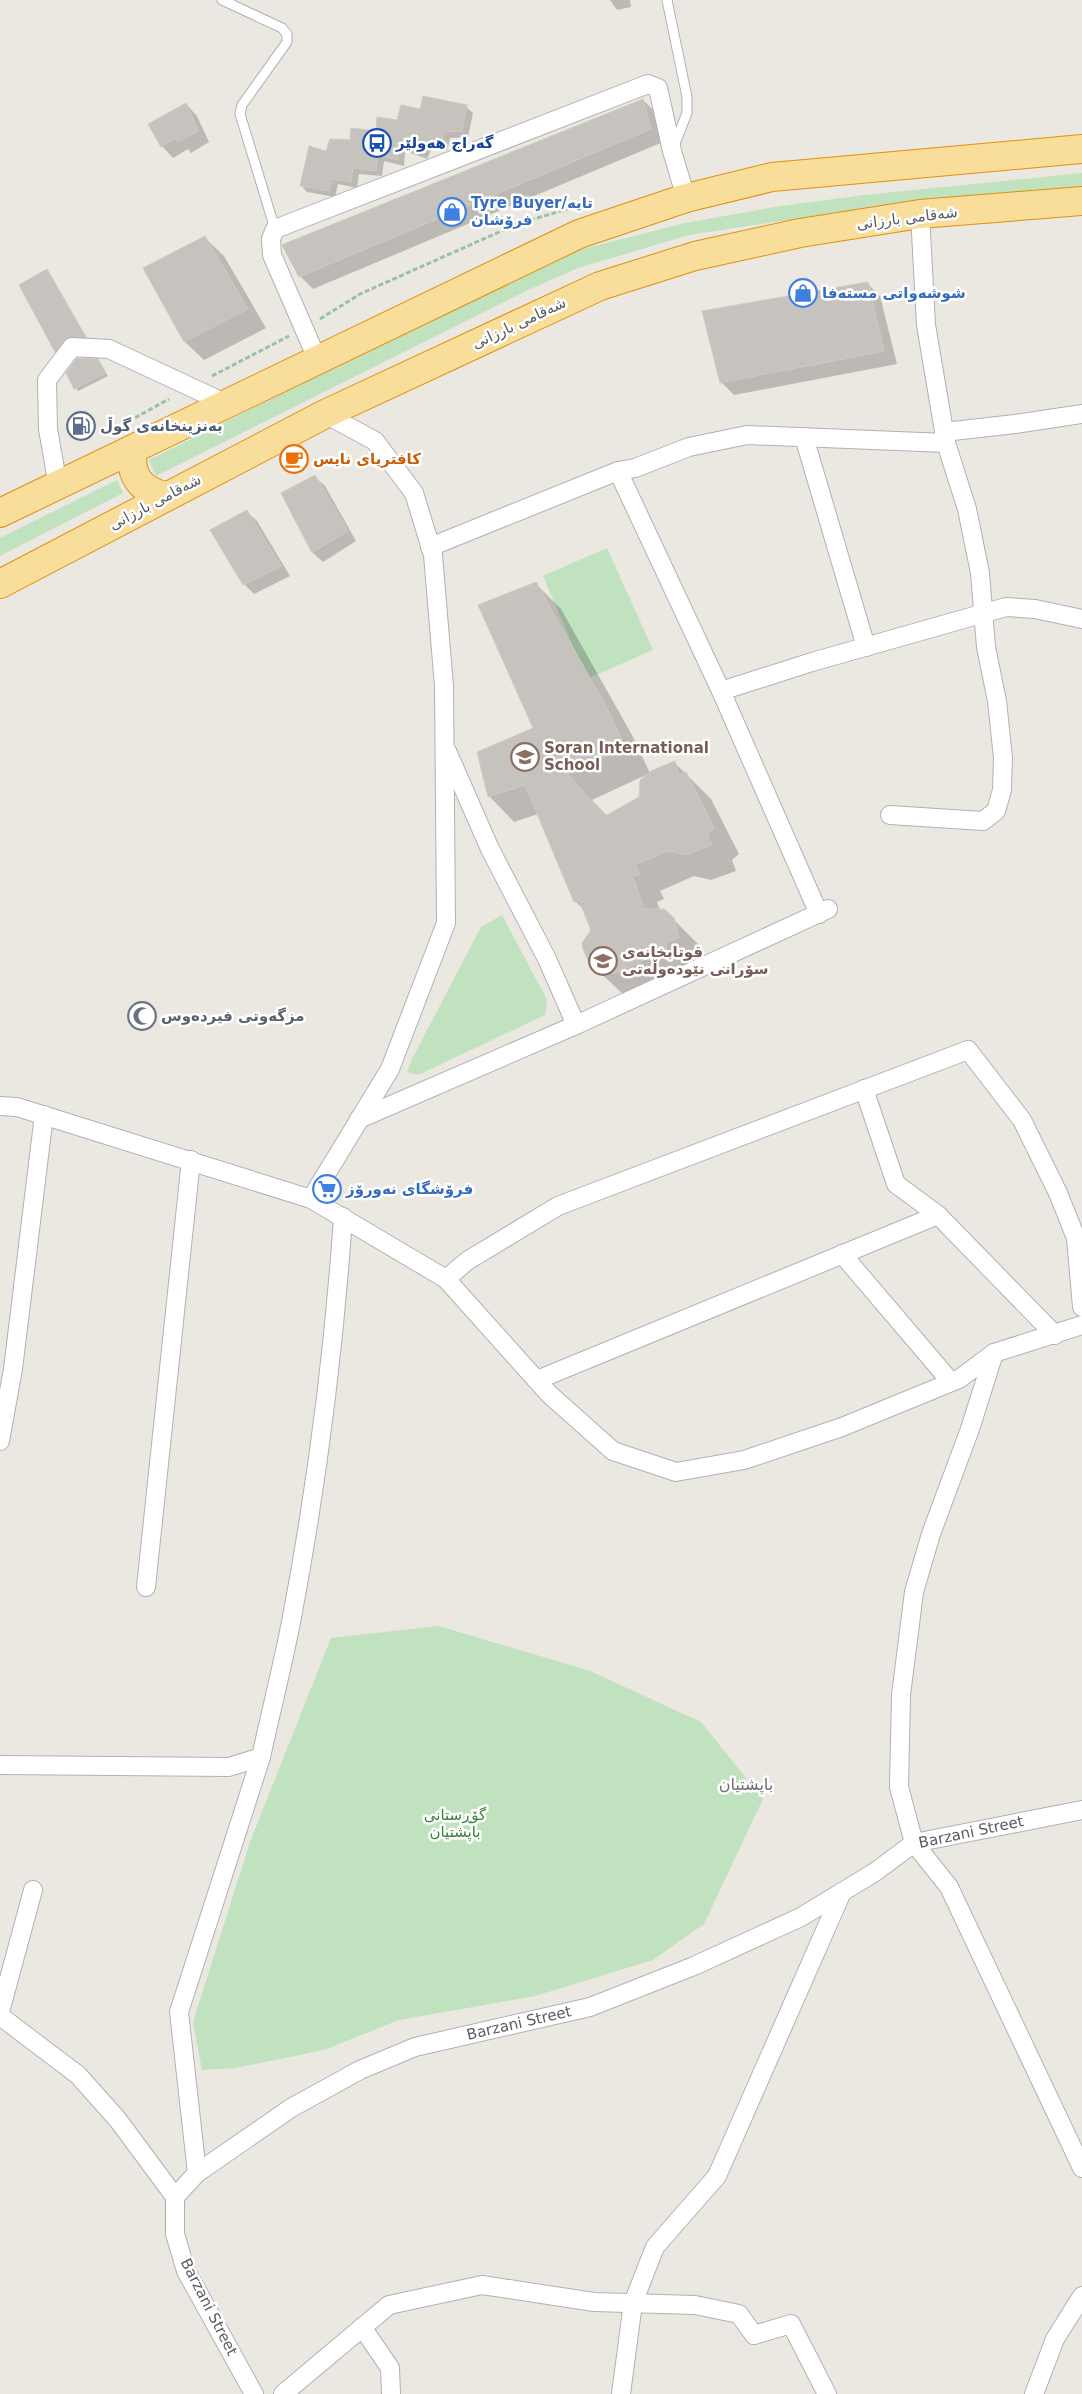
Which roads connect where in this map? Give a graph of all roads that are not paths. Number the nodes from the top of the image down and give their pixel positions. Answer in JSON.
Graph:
{"nodes":[{"id":1,"x":222,"y":0,"type":"edge"},
{"id":2,"x":666,"y":0,"type":"edge"},
{"id":3,"x":1082,"y":149,"type":"edge"},
{"id":4,"x":672,"y":151,"type":"junction"},
{"id":5,"x":686,"y":198,"type":"junction"},
{"id":6,"x":1082,"y":201,"type":"edge"},
{"id":7,"x":920,"y":214,"type":"junction"},
{"id":8,"x":275,"y":229,"type":"junction"},
{"id":9,"x":318,"y":360,"type":"junction"},
{"id":10,"x":227,"y":404,"type":"junction"},
{"id":11,"x":325,"y":414,"type":"junction"},
{"id":12,"x":1082,"y":414,"type":"edge"},
{"id":13,"x":804,"y":437,"type":"junction"},
{"id":14,"x":945,"y":438,"type":"junction"},
{"id":15,"x":134,"y":449,"type":"junction"},
{"id":16,"x":618,"y":471,"type":"junction"},
{"id":17,"x":58,"y":486,"type":"junction"},
{"id":18,"x":165,"y":496,"type":"junction"},
{"id":19,"x":0,"y":513,"type":"edge"},
{"id":20,"x":430,"y":547,"type":"junction"},
{"id":21,"x":0,"y":584,"type":"edge"},
{"id":22,"x":984,"y":615,"type":"junction"},
{"id":23,"x":1082,"y":619,"type":"edge"},
{"id":24,"x":866,"y":647,"type":"junction"},
{"id":25,"x":721,"y":691,"type":"junction"},
{"id":26,"x":444,"y":746,"type":"junction"},
{"id":27,"x":890,"y":815,"type":"dead end"},
{"id":28,"x":576,"y":1025,"type":"junction"},
{"id":29,"x":864,"y":1089,"type":"junction"},
{"id":30,"x":0,"y":1106,"type":"edge"},
{"id":31,"x":44,"y":1115,"type":"junction"},
{"id":32,"x":359,"y":1119,"type":"junction"},
{"id":33,"x":191,"y":1160,"type":"junction"},
{"id":34,"x":311,"y":1199,"type":"junction"},
{"id":35,"x":938,"y":1215,"type":"junction"},
{"id":36,"x":343,"y":1217,"type":"junction"},
{"id":37,"x":842,"y":1254,"type":"junction"},
{"id":38,"x":446,"y":1279,"type":"junction"},
{"id":39,"x":1082,"y":1307,"type":"edge"},
{"id":40,"x":1082,"y":1325,"type":"edge"},
{"id":41,"x":1055,"y":1335,"type":"junction"},
{"id":42,"x":994,"y":1353,"type":"junction"},
{"id":43,"x":537,"y":1380,"type":"junction"},
{"id":44,"x":951,"y":1382,"type":"junction"},
{"id":45,"x":0,"y":1441,"type":"edge"},
{"id":46,"x":146,"y":1587,"type":"dead end"},
{"id":47,"x":261,"y":1758,"type":"junction"},
{"id":48,"x":0,"y":1765,"type":"edge"},
{"id":49,"x":1082,"y":1810,"type":"edge"},
{"id":50,"x":914,"y":1843,"type":"junction"},
{"id":51,"x":33,"y":1890,"type":"dead end"},
{"id":52,"x":842,"y":1892,"type":"junction"},
{"id":53,"x":0,"y":2012,"type":"edge"},
{"id":54,"x":0,"y":2016,"type":"edge"},
{"id":55,"x":1082,"y":2168,"type":"edge"},
{"id":56,"x":197,"y":2173,"type":"junction"},
{"id":57,"x":175,"y":2198,"type":"junction"},
{"id":58,"x":1082,"y":2296,"type":"edge"},
{"id":59,"x":633,"y":2303,"type":"junction"},
{"id":60,"x":362,"y":2327,"type":"junction"},
{"id":61,"x":254,"y":2394,"type":"edge"},
{"id":62,"x":283,"y":2394,"type":"edge"},
{"id":63,"x":391,"y":2394,"type":"edge"},
{"id":64,"x":621,"y":2394,"type":"edge"},
{"id":65,"x":827,"y":2394,"type":"edge"},
{"id":66,"x":1034,"y":2394,"type":"edge"}],
"edges":[{"from":1,"to":8,"type":"lane"},
{"from":2,"to":4,"type":"lane"},
{"from":3,"to":5,"type":"highway"},
{"from":4,"to":5,"type":"street"},
{"from":4,"to":8,"type":"street"},
{"from":5,"to":9,"type":"highway"},
{"from":6,"to":7,"type":"highway","name":"شەقامی بارزانی"},
{"from":7,"to":11,"type":"highway","name":"شەقامی بارزانی"},
{"from":7,"to":14,"type":"street"},
{"from":8,"to":9,"type":"street"},
{"from":9,"to":10,"type":"highway"},
{"from":10,"to":15,"type":"highway"},
{"from":10,"to":17,"type":"street"},
{"from":11,"to":18,"type":"highway","name":"شەقامی بارزانی"},
{"from":11,"to":20,"type":"street"},
{"from":12,"to":14,"type":"street"},
{"from":13,"to":14,"type":"street"},
{"from":13,"to":16,"type":"street"},
{"from":13,"to":24,"type":"street"},
{"from":14,"to":22,"type":"street"},
{"from":15,"to":17,"type":"highway"},
{"from":15,"to":18,"type":"highway"},
{"from":16,"to":20,"type":"street"},
{"from":16,"to":25,"type":"street"},
{"from":17,"to":19,"type":"highway"},
{"from":18,"to":21,"type":"highway","name":"شەقامی بارزانی"},
{"from":20,"to":26,"type":"street"},
{"from":22,"to":23,"type":"street"},
{"from":22,"to":24,"type":"street"},
{"from":22,"to":27,"type":"street"},
{"from":24,"to":25,"type":"street"},
{"from":25,"to":28,"type":"street"},
{"from":26,"to":28,"type":"street"},
{"from":26,"to":32,"type":"street"},
{"from":28,"to":32,"type":"street"},
{"from":29,"to":35,"type":"street"},
{"from":29,"to":38,"type":"street"},
{"from":29,"to":39,"type":"street"},
{"from":30,"to":31,"type":"street"},
{"from":31,"to":33,"type":"street"},
{"from":31,"to":45,"type":"street"},
{"from":32,"to":34,"type":"street"},
{"from":33,"to":34,"type":"street"},
{"from":33,"to":46,"type":"street"},
{"from":34,"to":36,"type":"street"},
{"from":35,"to":37,"type":"street"},
{"from":35,"to":41,"type":"street"},
{"from":36,"to":38,"type":"street"},
{"from":36,"to":47,"type":"street"},
{"from":37,"to":43,"type":"street"},
{"from":37,"to":44,"type":"street"},
{"from":38,"to":43,"type":"street"},
{"from":40,"to":41,"type":"street"},
{"from":41,"to":42,"type":"street"},
{"from":42,"to":44,"type":"street"},
{"from":42,"to":50,"type":"street"},
{"from":43,"to":44,"type":"street"},
{"from":47,"to":48,"type":"street"},
{"from":47,"to":56,"type":"street"},
{"from":49,"to":50,"type":"street","name":"Barzani Street"},
{"from":50,"to":52,"type":"street","name":"Barzani Street"},
{"from":50,"to":55,"type":"street"},
{"from":51,"to":53,"type":"street"},
{"from":52,"to":56,"type":"street","name":"Barzani Street"},
{"from":52,"to":59,"type":"street"},
{"from":54,"to":57,"type":"street"},
{"from":56,"to":57,"type":"street","name":"Barzani Street"},
{"from":57,"to":61,"type":"street","name":"Barzani Street"},
{"from":58,"to":66,"type":"street"},
{"from":59,"to":60,"type":"street"},
{"from":59,"to":64,"type":"street"},
{"from":59,"to":65,"type":"street"},
{"from":60,"to":62,"type":"street"},
{"from":60,"to":63,"type":"street"}]}
